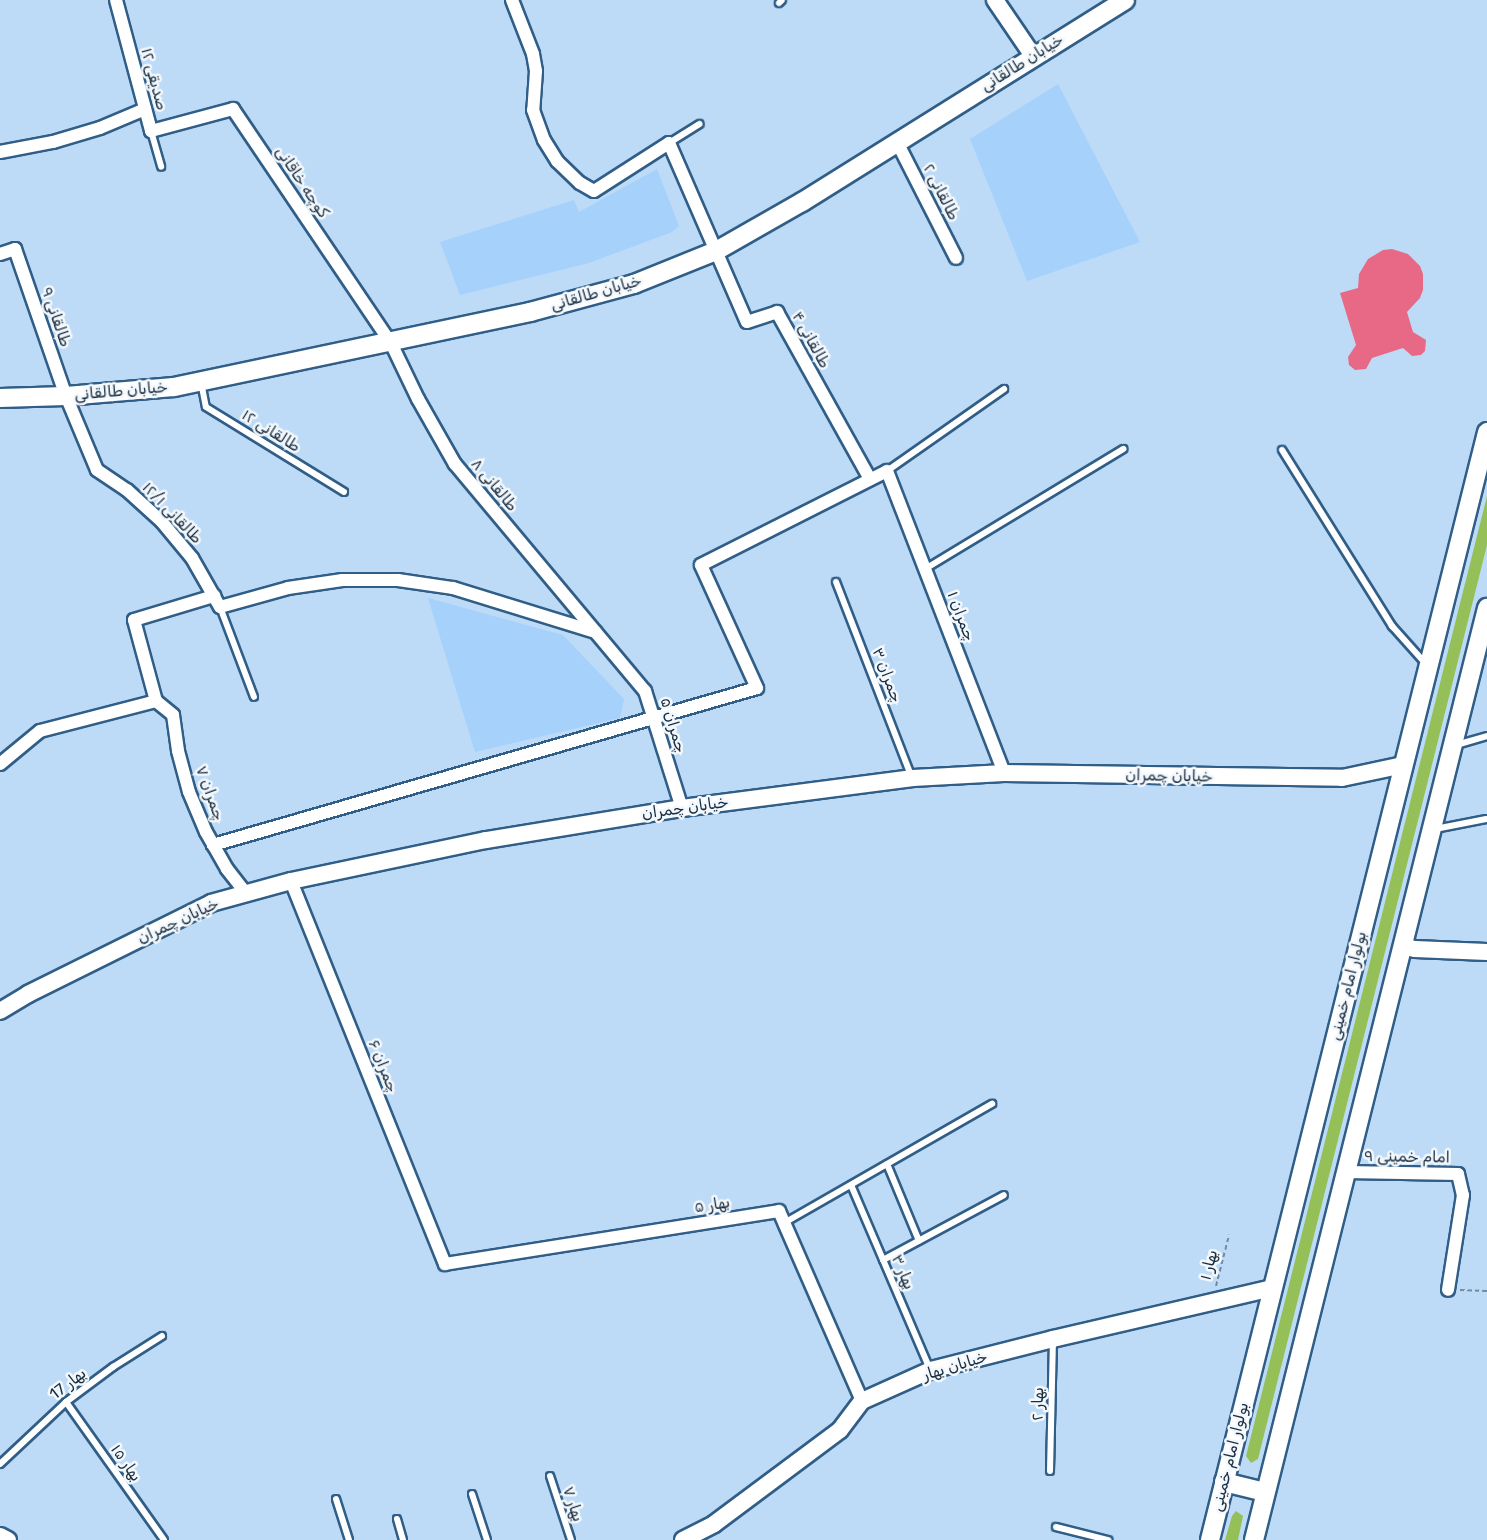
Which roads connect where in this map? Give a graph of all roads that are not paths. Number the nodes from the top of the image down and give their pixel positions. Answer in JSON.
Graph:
{"nodes":[{"id":1,"x":116,"y":0,"type":"edge"},
{"id":2,"x":512,"y":0,"type":"edge"},
{"id":3,"x":994,"y":0,"type":"edge"},
{"id":4,"x":1125,"y":0,"type":"edge"},
{"id":5,"x":1033,"y":56,"type":"junction"},
{"id":6,"x":145,"y":109,"type":"junction"},
{"id":7,"x":699,"y":124,"type":"dead end"},
{"id":8,"x":151,"y":131,"type":"junction"},
{"id":9,"x":897,"y":142,"type":"junction"},
{"id":10,"x":669,"y":143,"type":"junction"},
{"id":11,"x":0,"y":152,"type":"edge"},
{"id":12,"x":161,"y":167,"type":"dead end"},
{"id":13,"x":716,"y":251,"type":"junction"},
{"id":14,"x":0,"y":254,"type":"edge"},
{"id":15,"x":956,"y":258,"type":"dead end"},
{"id":16,"x":391,"y":343,"type":"junction"},
{"id":17,"x":201,"y":381,"type":"junction"},
{"id":18,"x":1004,"y":389,"type":"dead end"},
{"id":19,"x":66,"y":396,"type":"junction"},
{"id":20,"x":0,"y":398,"type":"edge"},
{"id":21,"x":1487,"y":432,"type":"edge"},
{"id":22,"x":1123,"y":449,"type":"dead end"},
{"id":23,"x":1282,"y":450,"type":"dead end"},
{"id":24,"x":887,"y":471,"type":"junction"},
{"id":25,"x":870,"y":479,"type":"junction"},
{"id":26,"x":344,"y":492,"type":"dead end"},
{"id":27,"x":925,"y":569,"type":"junction"},
{"id":28,"x":837,"y":582,"type":"dead end"},
{"id":29,"x":214,"y":596,"type":"junction"},
{"id":30,"x":220,"y":607,"type":"junction"},
{"id":31,"x":1487,"y":608,"type":"edge"},
{"id":32,"x":596,"y":633,"type":"junction"},
{"id":33,"x":1428,"y":666,"type":"junction"},
{"id":34,"x":254,"y":698,"type":"dead end"},
{"id":35,"x":156,"y":701,"type":"junction"},
{"id":36,"x":653,"y":718,"type":"junction"},
{"id":37,"x":1487,"y":736,"type":"edge"},
{"id":38,"x":1453,"y":745,"type":"junction"},
{"id":39,"x":0,"y":764,"type":"edge"},
{"id":40,"x":1403,"y":765,"type":"junction"},
{"id":41,"x":1005,"y":774,"type":"junction"},
{"id":42,"x":913,"y":778,"type":"junction"},
{"id":43,"x":682,"y":808,"type":"junction"},
{"id":44,"x":1486,"y":819,"type":"edge"},
{"id":45,"x":1431,"y":829,"type":"junction"},
{"id":46,"x":213,"y":845,"type":"junction"},
{"id":47,"x":291,"y":881,"type":"junction"},
{"id":48,"x":246,"y":893,"type":"junction"},
{"id":49,"x":1402,"y":946,"type":"junction"},
{"id":50,"x":1487,"y":952,"type":"edge"},
{"id":51,"x":0,"y":1011,"type":"edge"},
{"id":52,"x":992,"y":1104,"type":"dead end"},
{"id":53,"x":887,"y":1164,"type":"junction"},
{"id":54,"x":1346,"y":1172,"type":"junction"},
{"id":55,"x":851,"y":1185,"type":"junction"},
{"id":56,"x":1004,"y":1195,"type":"dead end"},
{"id":57,"x":784,"y":1223,"type":"junction"},
{"id":58,"x":919,"y":1241,"type":"junction"},
{"id":59,"x":884,"y":1260,"type":"junction"},
{"id":60,"x":445,"y":1264,"type":"joint"},
{"id":61,"x":1273,"y":1288,"type":"junction"},
{"id":62,"x":1448,"y":1290,"type":"road end"},
{"id":63,"x":162,"y":1336,"type":"dead end"},
{"id":64,"x":1053,"y":1339,"type":"junction"},
{"id":65,"x":931,"y":1370,"type":"junction"},
{"id":66,"x":862,"y":1401,"type":"junction"},
{"id":67,"x":66,"y":1402,"type":"junction"},
{"id":68,"x":0,"y":1464,"type":"edge"},
{"id":69,"x":1050,"y":1471,"type":"dead end"},
{"id":70,"x":550,"y":1476,"type":"dead end"},
{"id":71,"x":1224,"y":1482,"type":"junction"},
{"id":72,"x":1265,"y":1492,"type":"junction"},
{"id":73,"x":472,"y":1494,"type":"dead end"},
{"id":74,"x":336,"y":1499,"type":"dead end"},
{"id":75,"x":397,"y":1520,"type":"dead end"},
{"id":76,"x":1056,"y":1527,"type":"dead end"},
{"id":77,"x":0,"y":1536,"type":"edge"},
{"id":78,"x":695,"y":1538,"type":"edge"},
{"id":79,"x":8,"y":1540,"type":"edge"},
{"id":80,"x":164,"y":1540,"type":"edge"},
{"id":81,"x":349,"y":1540,"type":"edge"},
{"id":82,"x":403,"y":1540,"type":"edge"},
{"id":83,"x":487,"y":1540,"type":"edge"},
{"id":84,"x":571,"y":1540,"type":"edge"},
{"id":85,"x":1108,"y":1540,"type":"edge"},
{"id":86,"x":1210,"y":1540,"type":"edge"},
{"id":87,"x":1254,"y":1540,"type":"edge"}],
"edges":[{"from":1,"to":6,"type":"street","name":"صدیقی ۱۲"},
{"from":2,"to":10,"type":"street"},
{"from":3,"to":5,"type":"main road"},
{"from":4,"to":5,"type":"main road","name":"خیابان طالقانی"},
{"from":5,"to":9,"type":"main road","name":"خیابان طالقانی"},
{"from":6,"to":8,"type":"street","name":"صدیقی ۱۲"},
{"from":6,"to":11,"type":"street"},
{"from":7,"to":10,"type":"lane"},
{"from":8,"to":12,"type":"lane","name":"صدیقی ۱۲"},
{"from":8,"to":16,"type":"street","name":"کوچه خاقانی"},
{"from":9,"to":13,"type":"main road","name":"خیابان طالقانی"},
{"from":9,"to":15,"type":"street","name":"طالقانی ۲"},
{"from":10,"to":13,"type":"street"},
{"from":13,"to":16,"type":"main road","name":"خیابان طالقانی"},
{"from":13,"to":25,"type":"street","name":"طالقانی ۴"},
{"from":14,"to":19,"type":"street","name":"طالقانی ۹"},
{"from":16,"to":17,"type":"main road","name":"خیابان طالقانی"},
{"from":16,"to":32,"type":"street","name":"طالقانی ۸"},
{"from":17,"to":19,"type":"main road","name":"خیابان طالقانی"},
{"from":17,"to":26,"type":"lane","name":"طالقانی ۱۲"},
{"from":18,"to":24,"type":"lane"},
{"from":19,"to":20,"type":"main road","name":"خیابان طالقانی"},
{"from":19,"to":29,"type":"street","name":"طالقانی ۱۲/۱"},
{"from":21,"to":33,"type":"main road","name":"بولوار امام خمینی"},
{"from":22,"to":27,"type":"lane"},
{"from":23,"to":33,"type":"lane"},
{"from":24,"to":25,"type":"street"},
{"from":24,"to":27,"type":"street","name":"چمران ۱"},
{"from":25,"to":36,"type":"street"},
{"from":27,"to":41,"type":"street","name":"چمران ۱"},
{"from":28,"to":42,"type":"lane","name":"چمران ۳"},
{"from":29,"to":30,"type":"street","name":"طالقانی ۱۲/۱"},
{"from":29,"to":35,"type":"street"},
{"from":30,"to":32,"type":"street"},
{"from":30,"to":34,"type":"lane","name":"طالقانی ۱۲/۱"},
{"from":31,"to":38,"type":"main road"},
{"from":32,"to":36,"type":"street","name":"چمران ۵"},
{"from":33,"to":40,"type":"main road","name":"بولوار امام خمینی"},
{"from":35,"to":39,"type":"street"},
{"from":35,"to":46,"type":"street","name":"چمران ۷"},
{"from":36,"to":43,"type":"street","name":"چمران ۵"},
{"from":36,"to":46,"type":"street"},
{"from":37,"to":38,"type":"lane"},
{"from":38,"to":45,"type":"main road"},
{"from":40,"to":41,"type":"main road","name":"خیابان چمران"},
{"from":40,"to":61,"type":"main road","name":"بولوار امام خمینی"},
{"from":41,"to":42,"type":"main road","name":"خیابان چمران"},
{"from":42,"to":43,"type":"main road","name":"خیابان چمران"},
{"from":43,"to":47,"type":"main road","name":"خیابان چمران"},
{"from":44,"to":45,"type":"lane"},
{"from":45,"to":49,"type":"main road"},
{"from":46,"to":48,"type":"street","name":"چمران ۷"},
{"from":47,"to":48,"type":"main road","name":"خیابان چمران"},
{"from":47,"to":60,"type":"street","name":"چمران ۶"},
{"from":48,"to":51,"type":"main road","name":"خیابان چمران"},
{"from":49,"to":50,"type":"main road"},
{"from":49,"to":54,"type":"main road"},
{"from":52,"to":53,"type":"lane"},
{"from":53,"to":55,"type":"lane"},
{"from":53,"to":58,"type":"lane"},
{"from":54,"to":62,"type":"street","name":"امام خمینی ۹"},
{"from":54,"to":72,"type":"main road"},
{"from":55,"to":57,"type":"lane"},
{"from":55,"to":59,"type":"lane","name":"بهار ۳"},
{"from":56,"to":58,"type":"lane"},
{"from":57,"to":60,"type":"street","name":"بهار ۵"},
{"from":57,"to":66,"type":"street"},
{"from":58,"to":59,"type":"lane"},
{"from":59,"to":65,"type":"lane","name":"بهار ۳"},
{"from":61,"to":64,"type":"main road","name":"خیابان بهار"},
{"from":61,"to":71,"type":"main road","name":"بولوار امام خمینی"},
{"from":63,"to":67,"type":"lane","name":"بهار 17"},
{"from":64,"to":65,"type":"main road","name":"خیابان بهار"},
{"from":64,"to":69,"type":"lane","name":"بهار ۲"},
{"from":65,"to":66,"type":"main road","name":"خیابان بهار"},
{"from":66,"to":78,"type":"main road","name":"خیابان بهار"},
{"from":67,"to":68,"type":"lane","name":"بهار 17"},
{"from":67,"to":80,"type":"lane","name":"بهار ۱۵"},
{"from":70,"to":84,"type":"lane","name":"بهار ۷"},
{"from":71,"to":72,"type":"main road"},
{"from":71,"to":86,"type":"main road","name":"بولوار امام خمینی"},
{"from":72,"to":87,"type":"main road"},
{"from":73,"to":83,"type":"lane"},
{"from":74,"to":81,"type":"lane"},
{"from":75,"to":82,"type":"lane"},
{"from":76,"to":85,"type":"lane"},
{"from":77,"to":79,"type":"main road"}]}
